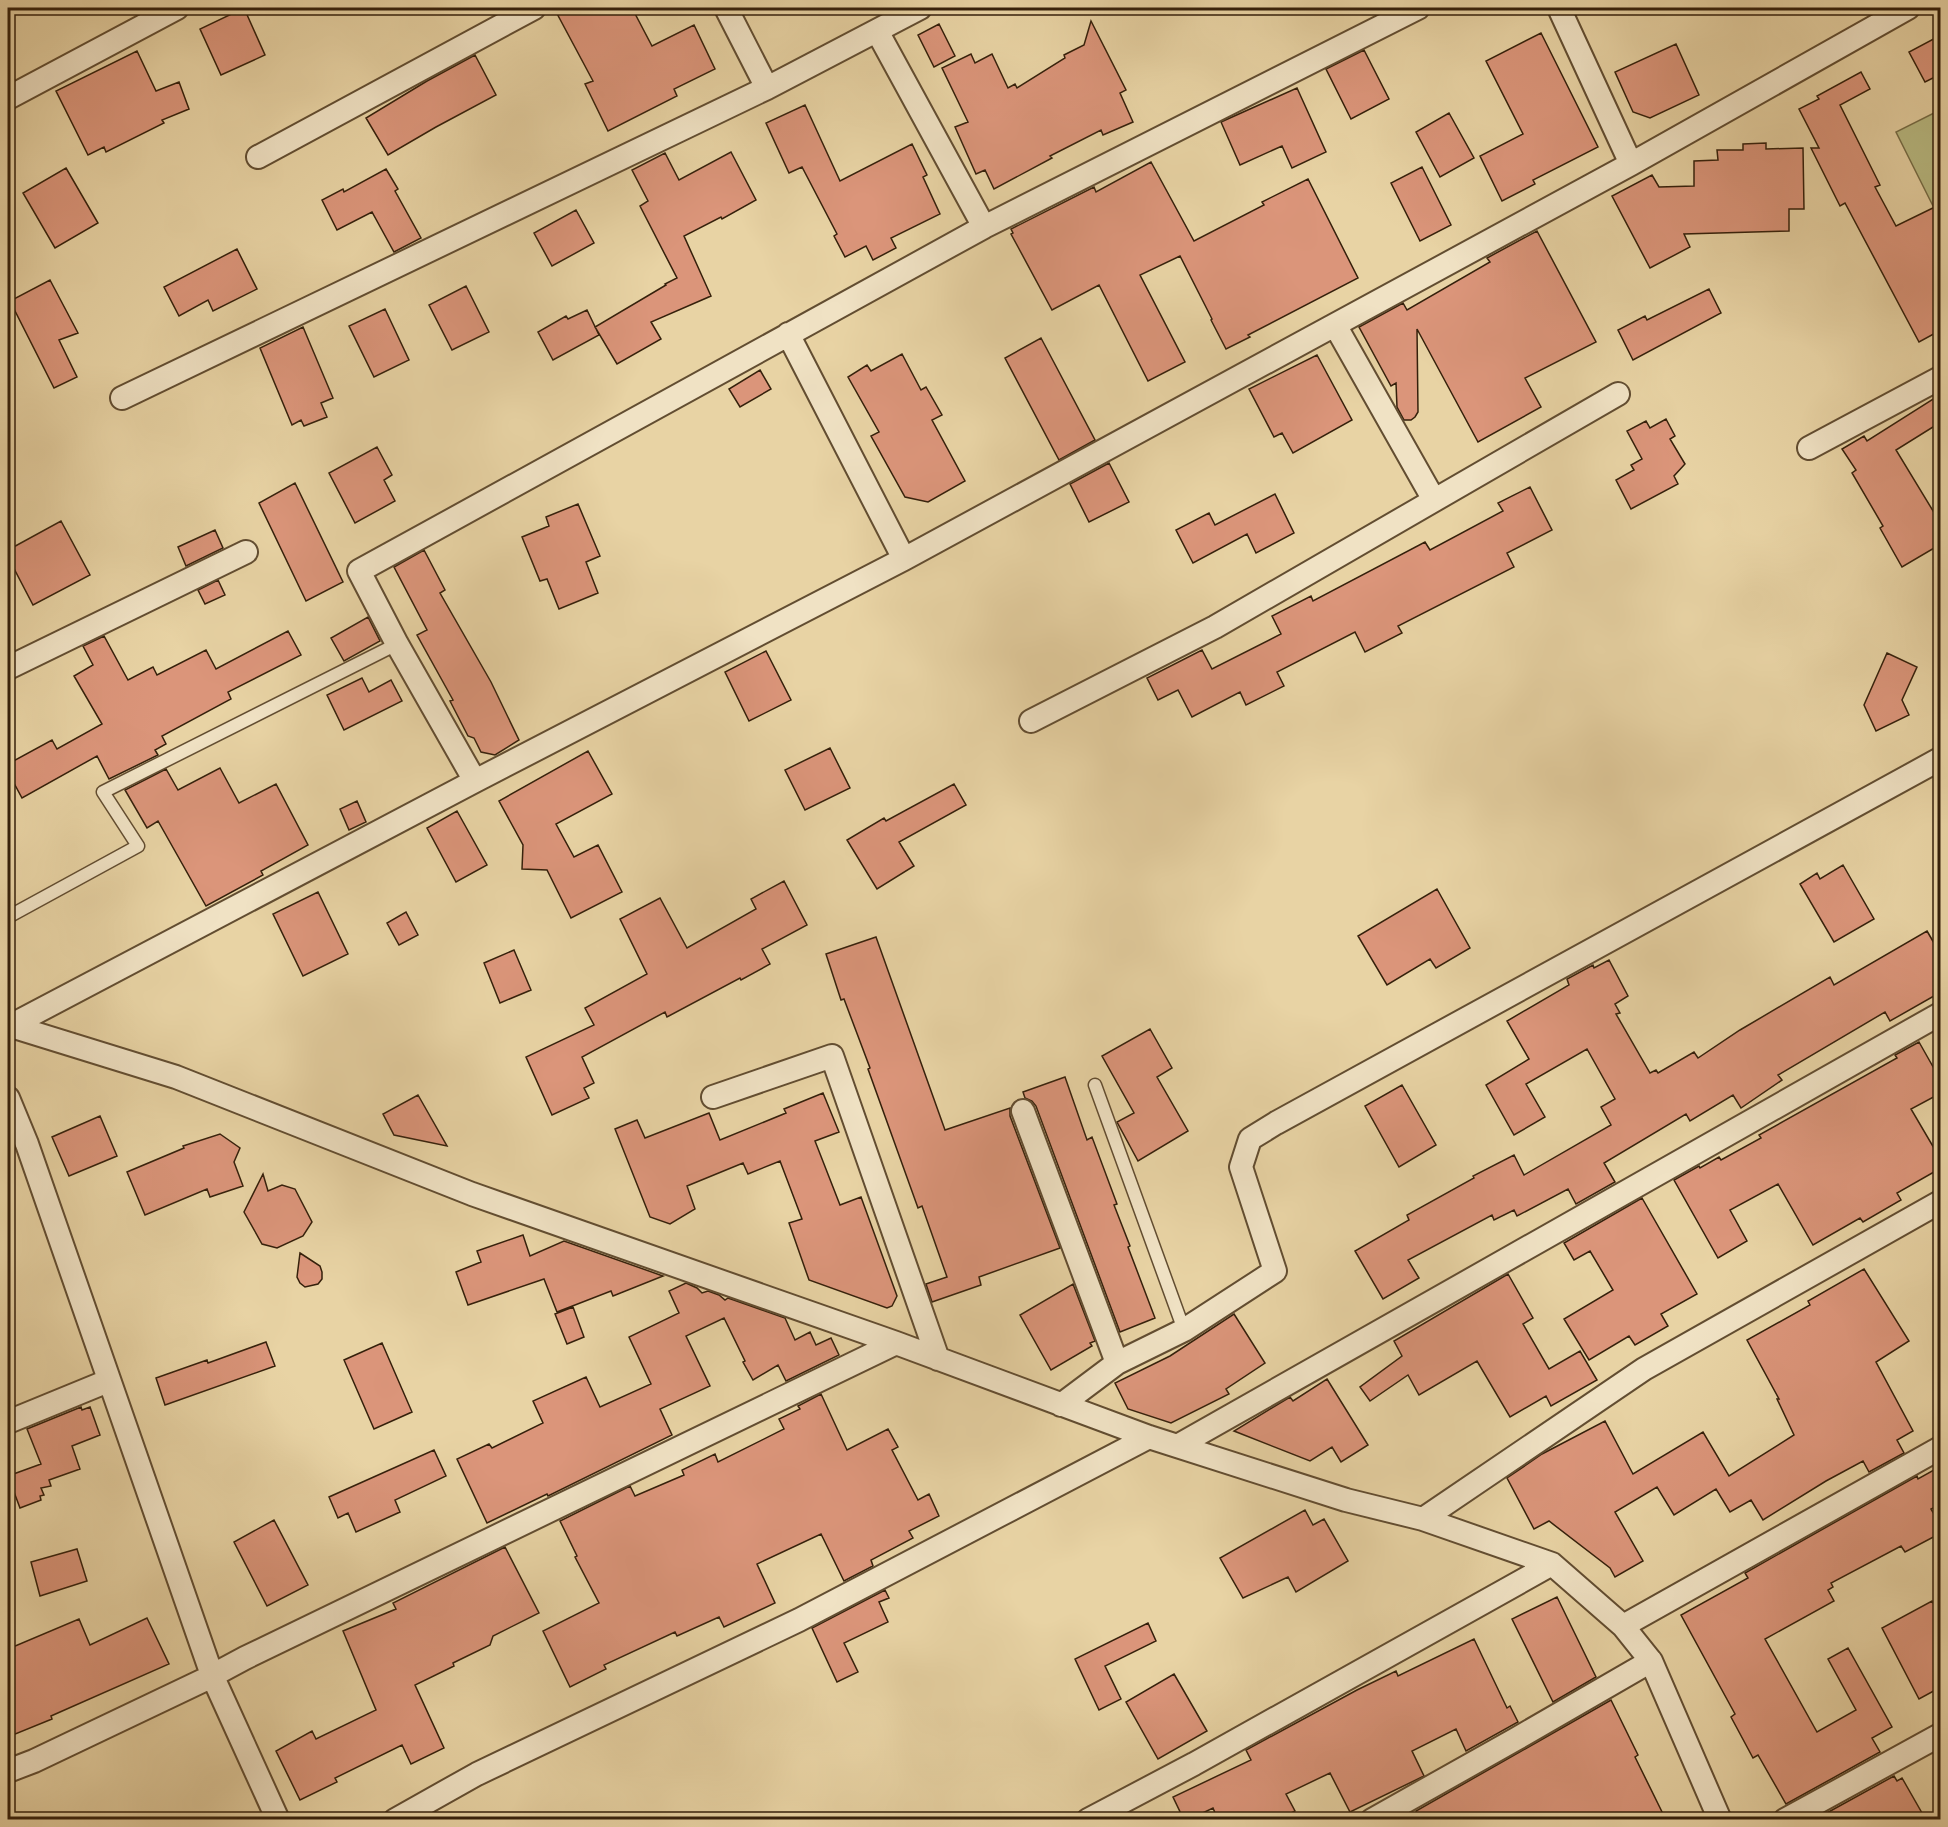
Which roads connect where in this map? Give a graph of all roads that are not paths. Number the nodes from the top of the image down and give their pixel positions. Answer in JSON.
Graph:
{"nodes":[{"id":1,"x":177,"y":8,"type":"edge"},
{"id":2,"x":534,"y":8,"type":"edge"},
{"id":3,"x":726,"y":8,"type":"edge"},
{"id":4,"x":920,"y":8,"type":"edge"},
{"id":5,"x":1418,"y":8,"type":"edge"},
{"id":6,"x":1559,"y":8,"type":"edge"},
{"id":7,"x":1908,"y":8,"type":"edge"},
{"id":8,"x":877,"y":31,"type":"junction"},
{"id":9,"x":767,"y":88,"type":"junction"},
{"id":10,"x":8,"y":98,"type":"edge"},
{"id":11,"x":258,"y":157,"type":"dead end"},
{"id":12,"x":1631,"y":164,"type":"junction"},
{"id":13,"x":984,"y":227,"type":"junction"},
{"id":14,"x":1335,"y":325,"type":"junction"},
{"id":15,"x":788,"y":334,"type":"junction"},
{"id":16,"x":1941,"y":378,"type":"edge"},
{"id":17,"x":1618,"y":394,"type":"dead end"},
{"id":18,"x":122,"y":398,"type":"dead end"},
{"id":19,"x":1809,"y":448,"type":"dead end"},
{"id":20,"x":1434,"y":500,"type":"junction"},
{"id":21,"x":246,"y":552,"type":"dead end"},
{"id":22,"x":904,"y":560,"type":"junction"},
{"id":23,"x":397,"y":644,"type":"junction"},
{"id":24,"x":8,"y":668,"type":"edge"},
{"id":25,"x":1031,"y":721,"type":"dead end"},
{"id":26,"x":1941,"y":759,"type":"edge"},
{"id":27,"x":475,"y":781,"type":"junction"},
{"id":28,"x":8,"y":917,"type":"edge"},
{"id":29,"x":1941,"y":1014,"type":"edge"},
{"id":30,"x":9,"y":1026,"type":"edge"},
{"id":31,"x":1095,"y":1085,"type":"dead end"},
{"id":32,"x":713,"y":1097,"type":"dead end"},
{"id":33,"x":8,"y":1098,"type":"edge"},
{"id":34,"x":1023,"y":1111,"type":"dead end"},
{"id":35,"x":1941,"y":1202,"type":"edge"},
{"id":36,"x":1184,"y":1330,"type":"junction"},
{"id":37,"x":896,"y":1343,"type":"junction"},
{"id":38,"x":938,"y":1359,"type":"junction"},
{"id":39,"x":1117,"y":1363,"type":"junction"},
{"id":40,"x":108,"y":1381,"type":"junction"},
{"id":41,"x":1061,"y":1405,"type":"junction"},
{"id":42,"x":8,"y":1422,"type":"edge"},
{"id":43,"x":1149,"y":1437,"type":"junction"},
{"id":44,"x":1179,"y":1446,"type":"junction"},
{"id":45,"x":1941,"y":1448,"type":"edge"},
{"id":46,"x":1424,"y":1519,"type":"junction"},
{"id":47,"x":1552,"y":1564,"type":"junction"},
{"id":48,"x":1623,"y":1626,"type":"junction"},
{"id":49,"x":1652,"y":1661,"type":"junction"},
{"id":50,"x":212,"y":1675,"type":"junction"},
{"id":51,"x":1941,"y":1735,"type":"edge"},
{"id":52,"x":8,"y":1771,"type":"edge"},
{"id":53,"x":278,"y":1820,"type":"edge"},
{"id":54,"x":395,"y":1820,"type":"edge"},
{"id":55,"x":1088,"y":1820,"type":"edge"},
{"id":56,"x":1372,"y":1820,"type":"edge"},
{"id":57,"x":1720,"y":1820,"type":"edge"},
{"id":58,"x":1785,"y":1820,"type":"edge"}],
"edges":[{"from":1,"to":10,"type":"street"},
{"from":2,"to":11,"type":"street"},
{"from":3,"to":9,"type":"street"},
{"from":4,"to":8,"type":"street"},
{"from":5,"to":13,"type":"street"},
{"from":6,"to":12,"type":"street"},
{"from":7,"to":12,"type":"street"},
{"from":8,"to":9,"type":"street"},
{"from":8,"to":13,"type":"street"},
{"from":9,"to":18,"type":"street"},
{"from":12,"to":14,"type":"street"},
{"from":13,"to":15,"type":"street"},
{"from":14,"to":20,"type":"street"},
{"from":14,"to":22,"type":"street"},
{"from":15,"to":22,"type":"street"},
{"from":15,"to":23,"type":"street"},
{"from":16,"to":19,"type":"street"},
{"from":17,"to":20,"type":"street"},
{"from":20,"to":25,"type":"street"},
{"from":21,"to":24,"type":"street"},
{"from":22,"to":27,"type":"street"},
{"from":23,"to":27,"type":"street"},
{"from":23,"to":28,"type":"lane"},
{"from":26,"to":36,"type":"street"},
{"from":27,"to":30,"type":"street"},
{"from":29,"to":44,"type":"street"},
{"from":30,"to":37,"type":"street"},
{"from":31,"to":36,"type":"lane"},
{"from":32,"to":38,"type":"street"},
{"from":33,"to":40,"type":"street"},
{"from":34,"to":39,"type":"street"},
{"from":35,"to":46,"type":"street"},
{"from":36,"to":39,"type":"street"},
{"from":37,"to":38,"type":"street"},
{"from":37,"to":50,"type":"street"},
{"from":38,"to":41,"type":"street"},
{"from":39,"to":41,"type":"street"},
{"from":40,"to":42,"type":"street"},
{"from":40,"to":50,"type":"street"},
{"from":41,"to":43,"type":"street"},
{"from":43,"to":44,"type":"street"},
{"from":43,"to":54,"type":"street"},
{"from":44,"to":46,"type":"street"},
{"from":45,"to":48,"type":"street"},
{"from":46,"to":47,"type":"street"},
{"from":47,"to":48,"type":"street"},
{"from":47,"to":55,"type":"street"},
{"from":48,"to":49,"type":"street"},
{"from":49,"to":56,"type":"street"},
{"from":49,"to":57,"type":"street"},
{"from":50,"to":52,"type":"street"},
{"from":50,"to":53,"type":"street"},
{"from":51,"to":58,"type":"street"}]}
